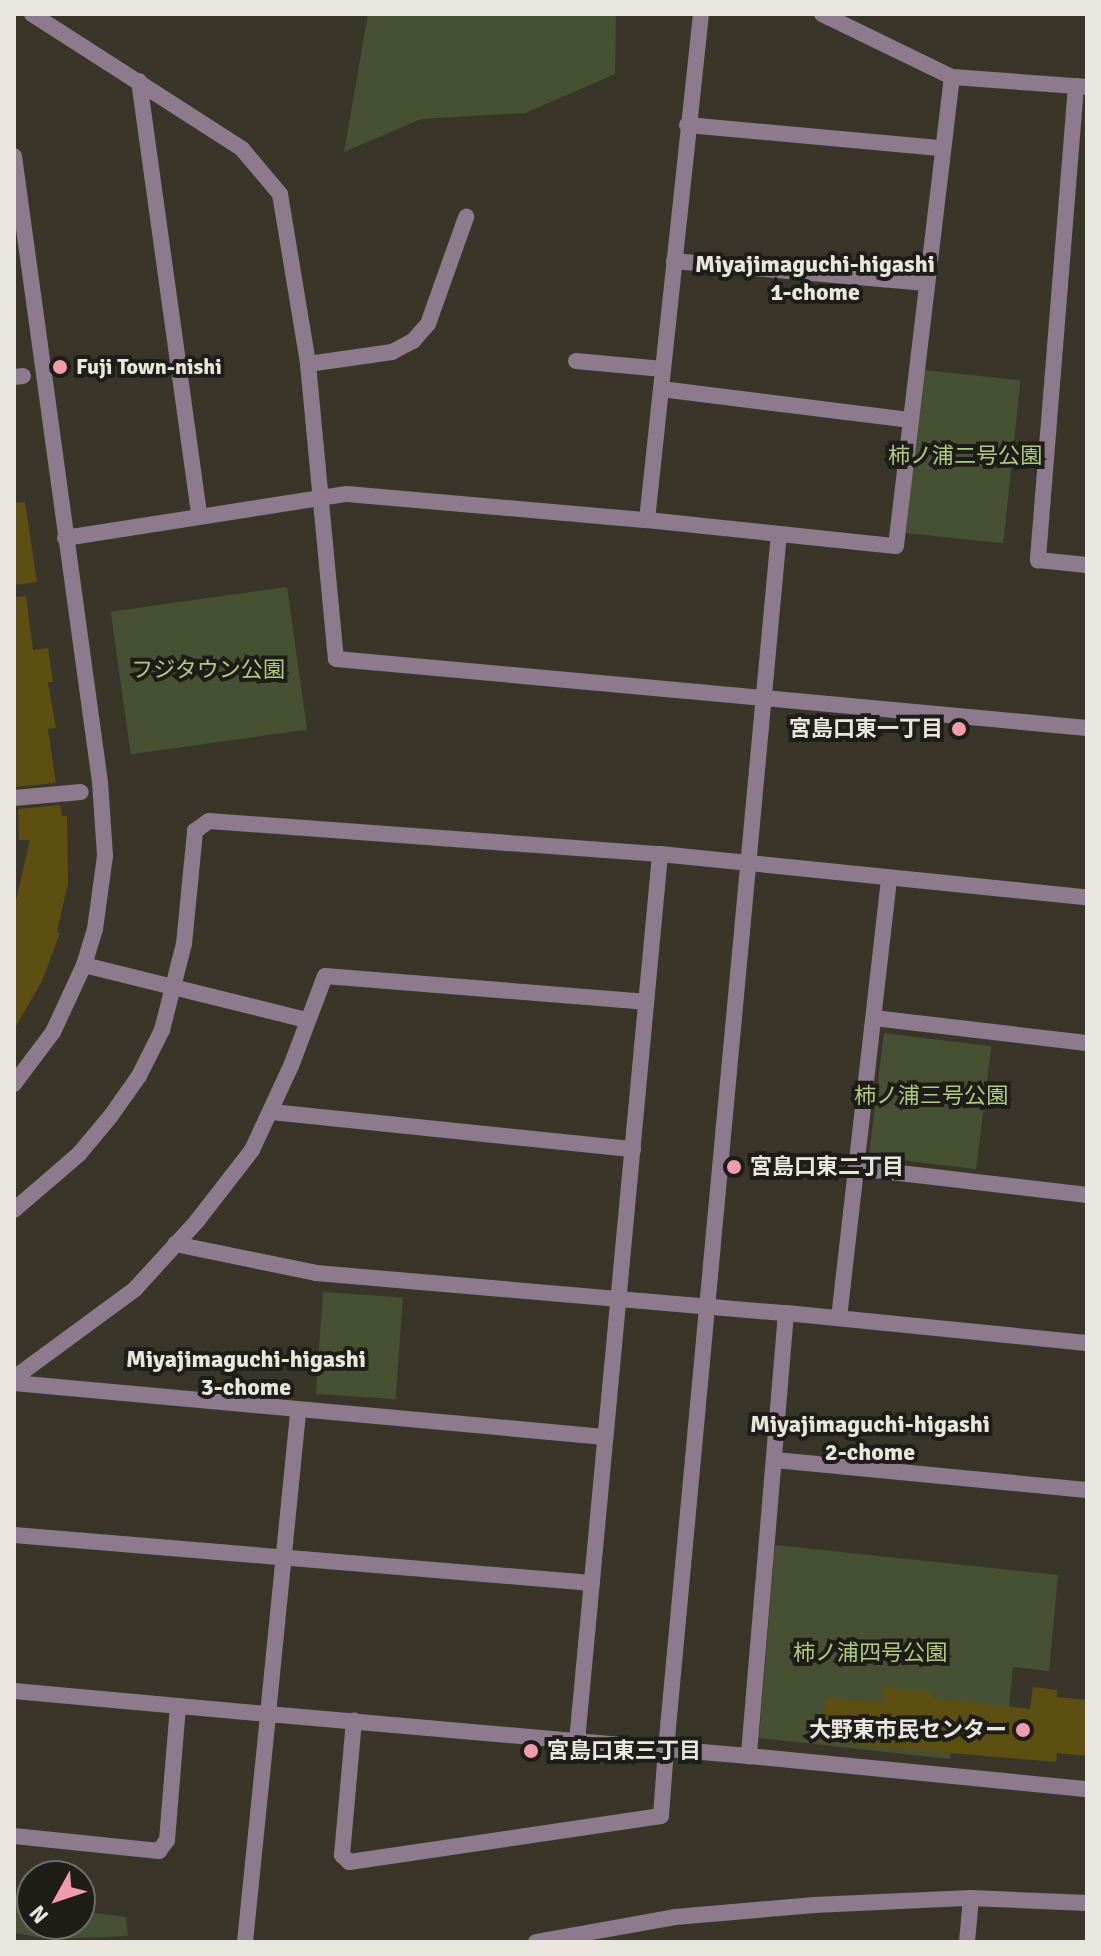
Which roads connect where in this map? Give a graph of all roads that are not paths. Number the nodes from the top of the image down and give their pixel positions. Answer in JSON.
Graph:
{"nodes":[{"id":1,"x":32,"y":14,"type":"edge"},
{"id":2,"x":701,"y":14,"type":"edge"},
{"id":3,"x":822,"y":14,"type":"edge"},
{"id":4,"x":952,"y":77,"type":"junction"},
{"id":5,"x":139,"y":81,"type":"junction"},
{"id":6,"x":1081,"y":86,"type":"edge"},
{"id":7,"x":687,"y":125,"type":"junction"},
{"id":8,"x":942,"y":148,"type":"junction"},
{"id":9,"x":14,"y":156,"type":"edge"},
{"id":10,"x":466,"y":217,"type":"dead end"},
{"id":11,"x":674,"y":261,"type":"junction"},
{"id":12,"x":21,"y":267,"type":"edge"},
{"id":13,"x":926,"y":283,"type":"junction"},
{"id":14,"x":576,"y":361,"type":"dead end"},
{"id":15,"x":308,"y":364,"type":"junction"},
{"id":16,"x":663,"y":369,"type":"junction"},
{"id":17,"x":661,"y":389,"type":"junction"},
{"id":18,"x":911,"y":420,"type":"junction"},
{"id":19,"x":320,"y":498,"type":"junction"},
{"id":20,"x":199,"y":515,"type":"junction"},
{"id":21,"x":647,"y":520,"type":"junction"},
{"id":22,"x":779,"y":534,"type":"junction"},
{"id":23,"x":65,"y":538,"type":"junction"},
{"id":24,"x":1087,"y":565,"type":"edge"},
{"id":25,"x":764,"y":698,"type":"junction"},
{"id":26,"x":1087,"y":728,"type":"edge"},
{"id":27,"x":81,"y":792,"type":"dead end"},
{"id":28,"x":14,"y":798,"type":"edge"},
{"id":29,"x":660,"y":854,"type":"junction"},
{"id":30,"x":748,"y":864,"type":"junction"},
{"id":31,"x":889,"y":880,"type":"junction"},
{"id":32,"x":1087,"y":897,"type":"edge"},
{"id":33,"x":84,"y":965,"type":"junction"},
{"id":34,"x":175,"y":986,"type":"junction"},
{"id":35,"x":645,"y":1002,"type":"junction"},
{"id":36,"x":874,"y":1018,"type":"junction"},
{"id":37,"x":307,"y":1020,"type":"junction"},
{"id":38,"x":1087,"y":1043,"type":"edge"},
{"id":39,"x":14,"y":1084,"type":"edge"},
{"id":40,"x":272,"y":1112,"type":"junction"},
{"id":41,"x":633,"y":1149,"type":"junction"},
{"id":42,"x":857,"y":1168,"type":"junction"},
{"id":43,"x":1087,"y":1195,"type":"edge"},
{"id":44,"x":14,"y":1210,"type":"edge"},
{"id":45,"x":175,"y":1244,"type":"junction"},
{"id":46,"x":618,"y":1298,"type":"junction"},
{"id":47,"x":707,"y":1305,"type":"junction"},
{"id":48,"x":786,"y":1313,"type":"junction"},
{"id":49,"x":839,"y":1318,"type":"junction"},
{"id":50,"x":1087,"y":1343,"type":"edge"},
{"id":51,"x":14,"y":1380,"type":"edge"},
{"id":52,"x":298,"y":1411,"type":"junction"},
{"id":53,"x":605,"y":1437,"type":"junction"},
{"id":54,"x":775,"y":1460,"type":"junction"},
{"id":55,"x":1087,"y":1490,"type":"edge"},
{"id":56,"x":14,"y":1535,"type":"edge"},
{"id":57,"x":285,"y":1557,"type":"junction"},
{"id":58,"x":592,"y":1583,"type":"junction"},
{"id":59,"x":14,"y":1691,"type":"edge"},
{"id":60,"x":178,"y":1706,"type":"junction"},
{"id":61,"x":268,"y":1714,"type":"junction"},
{"id":62,"x":354,"y":1721,"type":"junction"},
{"id":63,"x":577,"y":1741,"type":"junction"},
{"id":64,"x":666,"y":1749,"type":"junction"},
{"id":65,"x":749,"y":1756,"type":"junction"},
{"id":66,"x":1087,"y":1789,"type":"edge"},
{"id":67,"x":14,"y":1836,"type":"edge"},
{"id":68,"x":971,"y":1898,"type":"junction"},
{"id":69,"x":1087,"y":1903,"type":"edge"},
{"id":70,"x":245,"y":1942,"type":"edge"},
{"id":71,"x":536,"y":1942,"type":"edge"},
{"id":72,"x":967,"y":1942,"type":"edge"}],
"edges":[{"from":1,"to":5,"type":"street"},
{"from":2,"to":7,"type":"street"},
{"from":3,"to":4,"type":"street"},
{"from":4,"to":6,"type":"street"},
{"from":4,"to":8,"type":"street"},
{"from":5,"to":15,"type":"street"},
{"from":5,"to":20,"type":"street"},
{"from":6,"to":24,"type":"street"},
{"from":7,"to":8,"type":"street"},
{"from":7,"to":11,"type":"street"},
{"from":8,"to":13,"type":"street"},
{"from":9,"to":12,"type":"street"},
{"from":10,"to":15,"type":"street"},
{"from":11,"to":13,"type":"street"},
{"from":11,"to":16,"type":"street"},
{"from":12,"to":23,"type":"street"},
{"from":13,"to":18,"type":"street"},
{"from":14,"to":16,"type":"street"},
{"from":15,"to":19,"type":"street"},
{"from":16,"to":17,"type":"street"},
{"from":17,"to":18,"type":"street"},
{"from":17,"to":21,"type":"street"},
{"from":18,"to":22,"type":"street"},
{"from":19,"to":20,"type":"street"},
{"from":19,"to":21,"type":"street"},
{"from":19,"to":25,"type":"street"},
{"from":20,"to":23,"type":"street"},
{"from":21,"to":22,"type":"street"},
{"from":22,"to":25,"type":"street"},
{"from":23,"to":33,"type":"street"},
{"from":25,"to":26,"type":"street"},
{"from":25,"to":30,"type":"street"},
{"from":27,"to":28,"type":"street"},
{"from":29,"to":30,"type":"street"},
{"from":29,"to":34,"type":"street"},
{"from":29,"to":35,"type":"street"},
{"from":30,"to":31,"type":"street"},
{"from":30,"to":47,"type":"street"},
{"from":31,"to":32,"type":"street"},
{"from":31,"to":36,"type":"street"},
{"from":33,"to":34,"type":"street"},
{"from":33,"to":39,"type":"street"},
{"from":34,"to":37,"type":"street"},
{"from":34,"to":44,"type":"street"},
{"from":35,"to":37,"type":"street"},
{"from":35,"to":41,"type":"street"},
{"from":36,"to":38,"type":"street"},
{"from":36,"to":42,"type":"street"},
{"from":37,"to":40,"type":"street"},
{"from":40,"to":41,"type":"street"},
{"from":40,"to":45,"type":"street"},
{"from":41,"to":46,"type":"street"},
{"from":42,"to":43,"type":"street"},
{"from":42,"to":49,"type":"street"},
{"from":45,"to":46,"type":"street"},
{"from":45,"to":51,"type":"street"},
{"from":46,"to":47,"type":"street"},
{"from":46,"to":53,"type":"street"},
{"from":47,"to":48,"type":"street"},
{"from":47,"to":64,"type":"street"},
{"from":48,"to":49,"type":"street"},
{"from":48,"to":54,"type":"street"},
{"from":49,"to":50,"type":"street"},
{"from":51,"to":52,"type":"street"},
{"from":52,"to":53,"type":"street"},
{"from":52,"to":57,"type":"street"},
{"from":53,"to":58,"type":"street"},
{"from":54,"to":55,"type":"street"},
{"from":54,"to":65,"type":"street"},
{"from":56,"to":57,"type":"street"},
{"from":57,"to":58,"type":"street"},
{"from":57,"to":61,"type":"street"},
{"from":58,"to":63,"type":"street"},
{"from":59,"to":60,"type":"street"},
{"from":60,"to":61,"type":"street"},
{"from":60,"to":67,"type":"street"},
{"from":61,"to":62,"type":"street"},
{"from":61,"to":70,"type":"street"},
{"from":62,"to":63,"type":"street"},
{"from":62,"to":64,"type":"street"},
{"from":63,"to":64,"type":"street"},
{"from":64,"to":65,"type":"street"},
{"from":65,"to":66,"type":"street"},
{"from":68,"to":69,"type":"street"},
{"from":68,"to":71,"type":"street"},
{"from":68,"to":72,"type":"street"}]}
